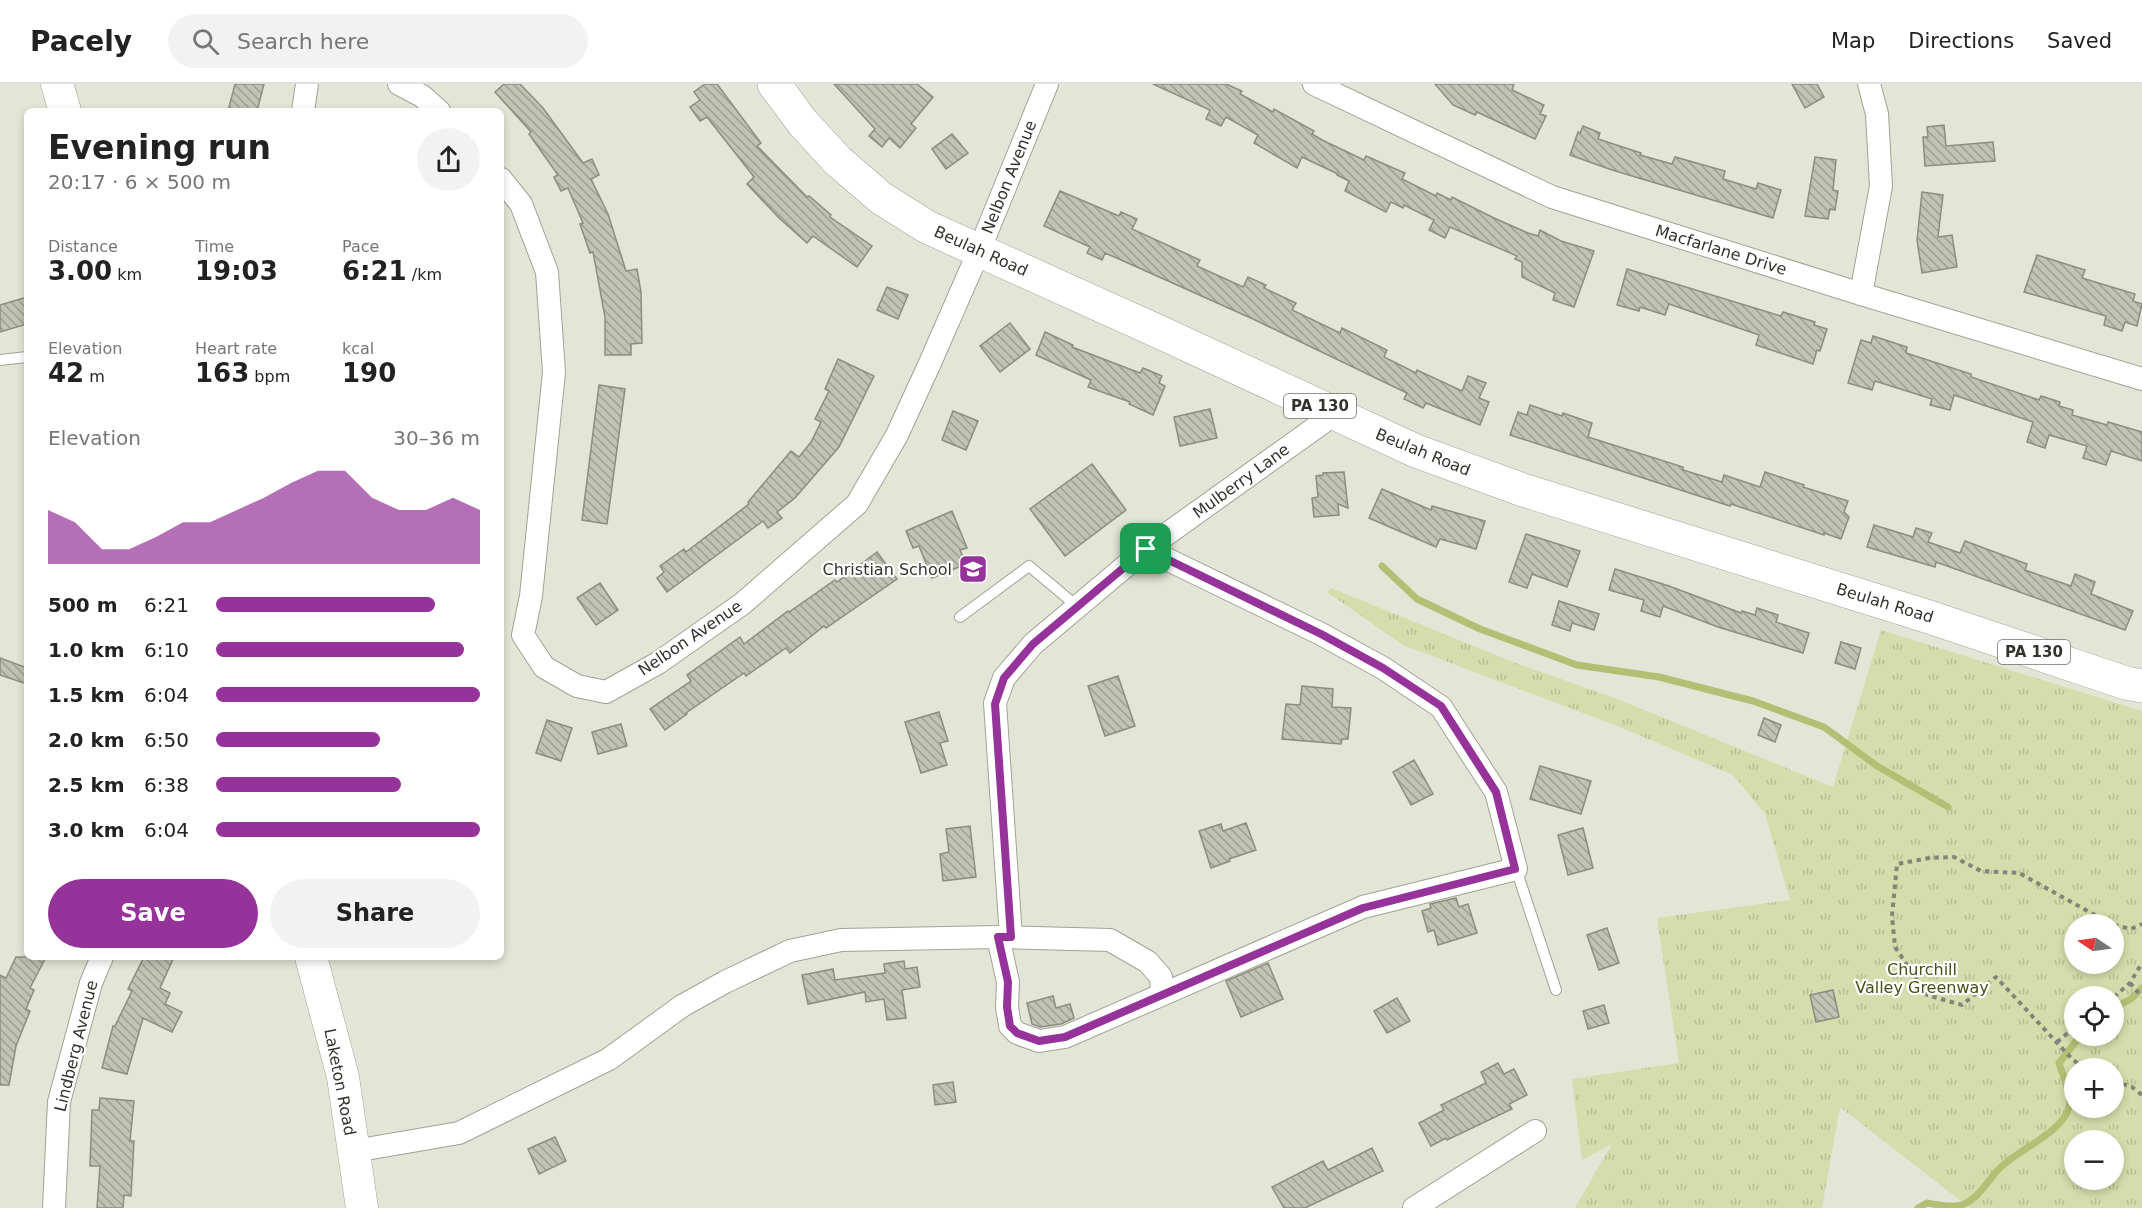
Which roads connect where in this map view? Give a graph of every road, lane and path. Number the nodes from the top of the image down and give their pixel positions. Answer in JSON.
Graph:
{"nodes":[{"id":1,"x":57,"y":84,"type":"edge"},
{"id":2,"x":307,"y":84,"type":"edge"},
{"id":3,"x":399,"y":84,"type":"edge"},
{"id":4,"x":774,"y":84,"type":"edge"},
{"id":5,"x":1047,"y":84,"type":"edge"},
{"id":6,"x":1314,"y":84,"type":"edge"},
{"id":7,"x":1869,"y":84,"type":"edge"},
{"id":8,"x":64,"y":108,"type":"edge"},
{"id":9,"x":303,"y":108,"type":"edge"},
{"id":10,"x":436,"y":108,"type":"edge"},
{"id":11,"x":504,"y":183,"type":"edge"},
{"id":12,"x":979,"y":251,"type":"junction"},
{"id":13,"x":1861,"y":294,"type":"junction"},
{"id":14,"x":24,"y":357,"type":"edge"},
{"id":15,"x":0,"y":360,"type":"edge"},
{"id":16,"x":2142,"y":379,"type":"edge"},
{"id":17,"x":1336,"y":414,"type":"junction"},
{"id":18,"x":1146,"y":549,"type":"junction"},
{"id":19,"x":1078,"y":607,"type":"junction"},
{"id":20,"x":960,"y":617,"type":"dead end"},
{"id":21,"x":2142,"y":686,"type":"edge"},
{"id":22,"x":1515,"y":869,"type":"junction"},
{"id":23,"x":2094,"y":914,"type":"edge"},
{"id":24,"x":2142,"y":924,"type":"edge"},
{"id":25,"x":2124,"y":927,"type":"edge"},
{"id":26,"x":1005,"y":937,"type":"junction"},
{"id":27,"x":101,"y":960,"type":"edge"},
{"id":28,"x":312,"y":960,"type":"edge"},
{"id":29,"x":2142,"y":963,"type":"edge"},
{"id":30,"x":2130,"y":983,"type":"junction"},
{"id":31,"x":2124,"y":988,"type":"edge"},
{"id":32,"x":1556,"y":990,"type":"dead end"},
{"id":33,"x":1162,"y":993,"type":"junction"},
{"id":34,"x":2142,"y":997,"type":"edge"},
{"id":35,"x":2064,"y":1038,"type":"edge"},
{"id":36,"x":2058,"y":1044,"type":"junction"},
{"id":37,"x":2071,"y":1058,"type":"edge"},
{"id":38,"x":2124,"y":1084,"type":"edge"},
{"id":39,"x":2142,"y":1095,"type":"edge"},
{"id":40,"x":1535,"y":1131,"type":"dead end"},
{"id":41,"x":354,"y":1151,"type":"junction"},
{"id":42,"x":54,"y":1208,"type":"edge"},
{"id":43,"x":362,"y":1208,"type":"edge"},
{"id":44,"x":1414,"y":1208,"type":"edge"}],
"edges":[{"from":1,"to":8,"type":"street"},
{"from":2,"to":9,"type":"street"},
{"from":3,"to":10,"type":"street"},
{"from":4,"to":12,"type":"main road","name":"Beulah Road","number":"PA 130"},
{"from":5,"to":12,"type":"street","name":"Nelbon Avenue"},
{"from":6,"to":13,"type":"street","name":"Macfarlane Drive"},
{"from":7,"to":13,"type":"street"},
{"from":11,"to":12,"type":"street","name":"Nelbon Avenue"},
{"from":12,"to":17,"type":"main road","name":"Beulah Road","number":"PA 130"},
{"from":13,"to":16,"type":"street","name":"Macfarlane Drive"},
{"from":14,"to":15,"type":"lane"},
{"from":17,"to":18,"type":"street","name":"Mulberry Lane"},
{"from":17,"to":21,"type":"main road","name":"Beulah Road","number":"PA 130"},
{"from":18,"to":19,"type":"street"},
{"from":18,"to":22,"type":"street"},
{"from":19,"to":20,"type":"lane"},
{"from":19,"to":26,"type":"street"},
{"from":22,"to":32,"type":"lane"},
{"from":22,"to":33,"type":"street"},
{"from":23,"to":36,"type":"path"},
{"from":24,"to":25,"type":"path"},
{"from":26,"to":33,"type":"street"},
{"from":26,"to":33,"type":"street"},
{"from":26,"to":41,"type":"street"},
{"from":27,"to":42,"type":"street","name":"Lindberg Avenue"},
{"from":28,"to":41,"type":"street","name":"Laketon Road"},
{"from":29,"to":30,"type":"path"},
{"from":30,"to":31,"type":"path"},
{"from":30,"to":34,"type":"path"},
{"from":35,"to":36,"type":"path"},
{"from":36,"to":37,"type":"path"},
{"from":38,"to":39,"type":"path"},
{"from":40,"to":44,"type":"street"},
{"from":41,"to":43,"type":"street","name":"Laketon Road"}]}
